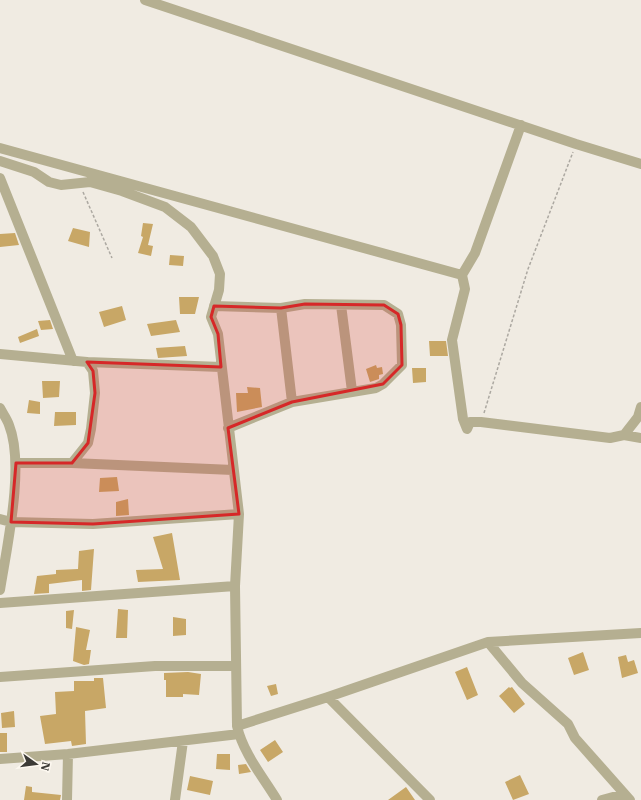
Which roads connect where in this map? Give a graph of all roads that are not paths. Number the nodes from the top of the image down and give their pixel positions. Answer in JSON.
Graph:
{"nodes":[{"id":1,"x":145,"y":0,"type":"edge"},
{"id":2,"x":521,"y":125,"type":"junction"},
{"id":3,"x":0,"y":148,"type":"edge"},
{"id":4,"x":0,"y":161,"type":"edge"},
{"id":5,"x":641,"y":164,"type":"edge"},
{"id":6,"x":0,"y":178,"type":"edge"},
{"id":7,"x":462,"y":275,"type":"junction"},
{"id":8,"x":341,"y":305,"type":"junction"},
{"id":9,"x":214,"y":306,"type":"junction"},
{"id":10,"x":281,"y":308,"type":"junction"},
{"id":11,"x":0,"y":354,"type":"edge"},
{"id":12,"x":73,"y":361,"type":"junction"},
{"id":13,"x":87,"y":362,"type":"junction"},
{"id":14,"x":221,"y":367,"type":"junction"},
{"id":15,"x":352,"y":391,"type":"junction"},
{"id":16,"x":292,"y":402,"type":"junction"},
{"id":17,"x":641,"y":407,"type":"edge"},
{"id":18,"x":0,"y":408,"type":"edge"},
{"id":19,"x":228,"y":428,"type":"junction"},
{"id":20,"x":624,"y":435,"type":"junction"},
{"id":21,"x":641,"y":438,"type":"edge"},
{"id":22,"x":16,"y":463,"type":"junction"},
{"id":23,"x":72,"y":463,"type":"junction"},
{"id":24,"x":233,"y":470,"type":"junction"},
{"id":25,"x":239,"y":514,"type":"junction"},
{"id":26,"x":0,"y":519,"type":"edge"},
{"id":27,"x":11,"y":522,"type":"junction"},
{"id":28,"x":235,"y":586,"type":"junction"},
{"id":29,"x":0,"y":590,"type":"edge"},
{"id":30,"x":0,"y":602,"type":"edge"},
{"id":31,"x":641,"y":633,"type":"edge"},
{"id":32,"x":488,"y":642,"type":"junction"},
{"id":33,"x":236,"y":666,"type":"junction"},
{"id":34,"x":0,"y":677,"type":"edge"},
{"id":35,"x":328,"y":698,"type":"junction"},
{"id":36,"x":238,"y":730,"type":"junction"},
{"id":37,"x":183,"y":741,"type":"junction"},
{"id":38,"x":68,"y":754,"type":"junction"},
{"id":39,"x":0,"y":758,"type":"edge"},
{"id":40,"x":626,"y":798,"type":"edge"},
{"id":41,"x":67,"y":800,"type":"edge"},
{"id":42,"x":175,"y":800,"type":"edge"},
{"id":43,"x":277,"y":800,"type":"edge"},
{"id":44,"x":430,"y":800,"type":"edge"},
{"id":45,"x":602,"y":800,"type":"edge"}],
"edges":[{"from":1,"to":2,"type":"street"},
{"from":2,"to":5,"type":"street"},
{"from":2,"to":7,"type":"street"},
{"from":3,"to":7,"type":"street"},
{"from":4,"to":9,"type":"street"},
{"from":6,"to":12,"type":"street"},
{"from":7,"to":20,"type":"street"},
{"from":8,"to":10,"type":"street"},
{"from":8,"to":15,"type":"street"},
{"from":8,"to":15,"type":"street"},
{"from":9,"to":10,"type":"street"},
{"from":9,"to":14,"type":"street"},
{"from":10,"to":16,"type":"street"},
{"from":11,"to":12,"type":"street"},
{"from":12,"to":13,"type":"street"},
{"from":13,"to":14,"type":"street"},
{"from":13,"to":23,"type":"street"},
{"from":14,"to":19,"type":"street"},
{"from":15,"to":16,"type":"street"},
{"from":16,"to":19,"type":"street"},
{"from":17,"to":20,"type":"street"},
{"from":18,"to":22,"type":"street"},
{"from":19,"to":24,"type":"street"},
{"from":20,"to":21,"type":"street"},
{"from":22,"to":23,"type":"street"},
{"from":22,"to":27,"type":"street"},
{"from":23,"to":24,"type":"street"},
{"from":24,"to":25,"type":"street"},
{"from":25,"to":27,"type":"street"},
{"from":25,"to":28,"type":"street"},
{"from":26,"to":27,"type":"street"},
{"from":27,"to":29,"type":"street"},
{"from":28,"to":30,"type":"street"},
{"from":28,"to":33,"type":"street"},
{"from":31,"to":32,"type":"street"},
{"from":32,"to":35,"type":"street"},
{"from":32,"to":40,"type":"street"},
{"from":33,"to":34,"type":"street"},
{"from":33,"to":36,"type":"street"},
{"from":35,"to":36,"type":"street"},
{"from":35,"to":44,"type":"street"},
{"from":36,"to":37,"type":"street"},
{"from":36,"to":43,"type":"street"},
{"from":37,"to":38,"type":"street"},
{"from":37,"to":42,"type":"street"},
{"from":38,"to":39,"type":"street"},
{"from":38,"to":41,"type":"street"},
{"from":40,"to":45,"type":"street"}]}
